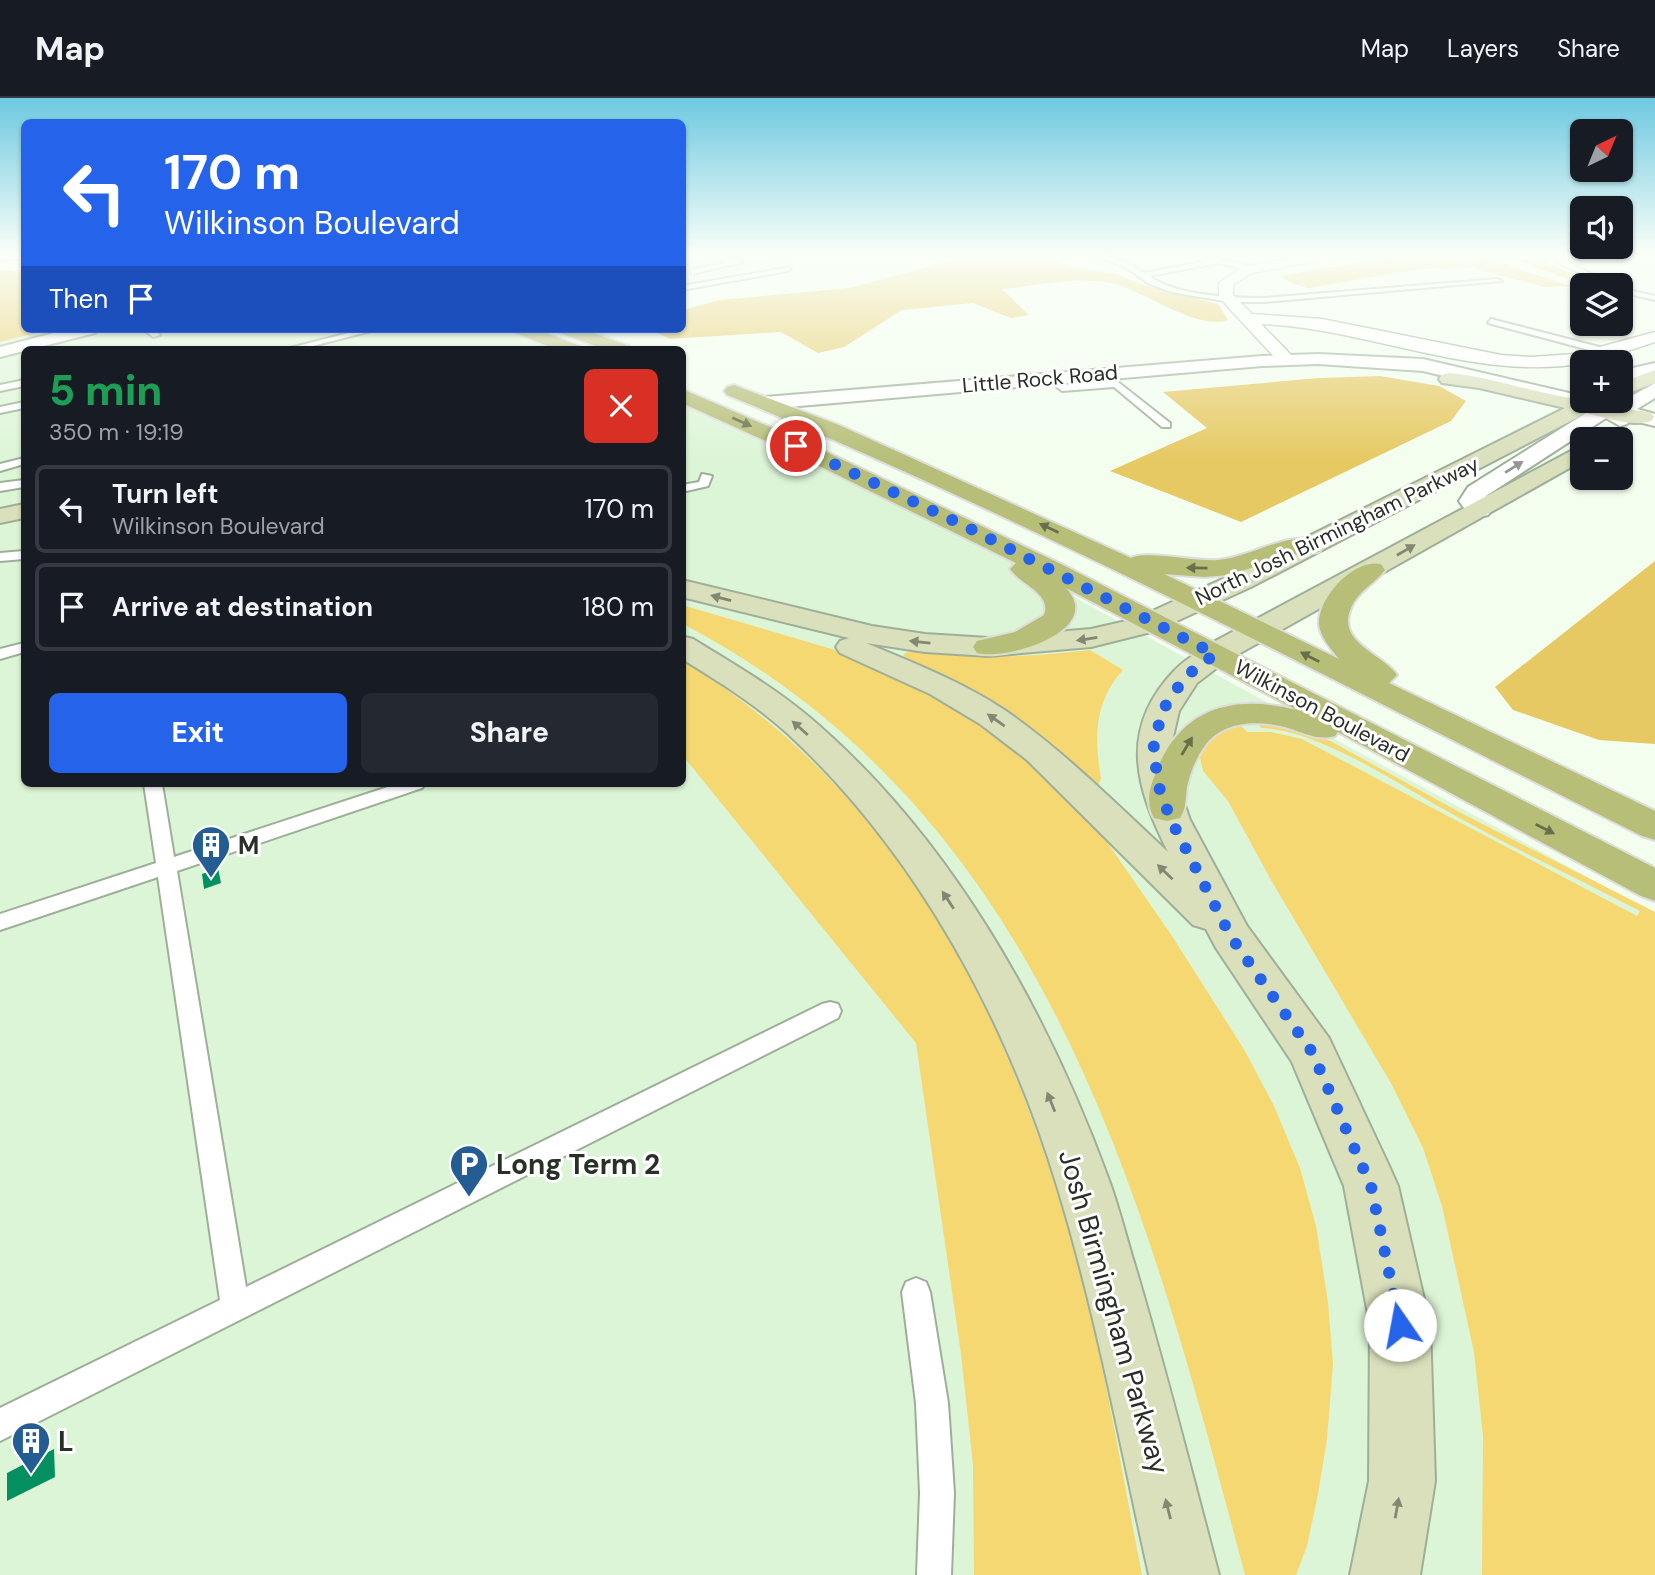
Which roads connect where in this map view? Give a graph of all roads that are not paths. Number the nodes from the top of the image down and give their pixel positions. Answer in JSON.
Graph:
{"nodes":[{"id":1,"x":1252,"y":324,"type":"edge"},
{"id":2,"x":1320,"y":324,"type":"edge"},
{"id":3,"x":1502,"y":324,"type":"edge"},
{"id":4,"x":74,"y":333,"type":"edge"},
{"id":5,"x":153,"y":333,"type":"edge"},
{"id":6,"x":358,"y":333,"type":"edge"},
{"id":7,"x":531,"y":333,"type":"edge"},
{"id":8,"x":554,"y":333,"type":"edge"},
{"id":9,"x":577,"y":333,"type":"edge"},
{"id":10,"x":156,"y":335,"type":"dead end"},
{"id":11,"x":1655,"y":337,"type":"edge"},
{"id":12,"x":23,"y":346,"type":"edge"},
{"id":13,"x":303,"y":346,"type":"edge"},
{"id":14,"x":564,"y":346,"type":"edge"},
{"id":15,"x":589,"y":346,"type":"edge"},
{"id":16,"x":612,"y":346,"type":"edge"},
{"id":17,"x":21,"y":347,"type":"edge"},
{"id":18,"x":1600,"y":350,"type":"edge"},
{"id":19,"x":1614,"y":350,"type":"edge"},
{"id":20,"x":0,"y":352,"type":"edge"},
{"id":21,"x":1286,"y":359,"type":"junction"},
{"id":22,"x":1570,"y":359,"type":"edge"},
{"id":23,"x":1655,"y":369,"type":"edge"},
{"id":24,"x":1447,"y":374,"type":"joint"},
{"id":25,"x":1633,"y":374,"type":"edge"},
{"id":26,"x":1655,"y":376,"type":"edge"},
{"id":27,"x":1110,"y":379,"type":"junction"},
{"id":28,"x":699,"y":383,"type":"edge"},
{"id":29,"x":21,"y":384,"type":"edge"},
{"id":30,"x":1633,"y":385,"type":"edge"},
{"id":31,"x":0,"y":388,"type":"edge"},
{"id":32,"x":1655,"y":389,"type":"edge"},
{"id":33,"x":893,"y":390,"type":"junction"},
{"id":34,"x":871,"y":394,"type":"junction"},
{"id":35,"x":1570,"y":402,"type":"edge"},
{"id":36,"x":765,"y":403,"type":"junction"},
{"id":37,"x":1633,"y":403,"type":"edge"},
{"id":38,"x":21,"y":406,"type":"edge"},
{"id":39,"x":0,"y":410,"type":"edge"},
{"id":40,"x":1617,"y":413,"type":"edge"},
{"id":41,"x":1166,"y":425,"type":"dead end"},
{"id":42,"x":821,"y":426,"type":"junction"},
{"id":43,"x":1570,"y":459,"type":"edge"},
{"id":44,"x":21,"y":462,"type":"edge"},
{"id":45,"x":0,"y":468,"type":"edge"},
{"id":46,"x":706,"y":476,"type":"dead end"},
{"id":47,"x":21,"y":484,"type":"edge"},
{"id":48,"x":0,"y":487,"type":"edge"},
{"id":49,"x":686,"y":488,"type":"edge"},
{"id":50,"x":1479,"y":510,"type":"junction"},
{"id":51,"x":21,"y":512,"type":"edge"},
{"id":52,"x":0,"y":516,"type":"edge"},
{"id":53,"x":21,"y":524,"type":"edge"},
{"id":54,"x":0,"y":526,"type":"edge"},
{"id":55,"x":965,"y":526,"type":"junction"},
{"id":56,"x":1079,"y":542,"type":"junction"},
{"id":57,"x":1311,"y":546,"type":"junction"},
{"id":58,"x":21,"y":555,"type":"edge"},
{"id":59,"x":0,"y":557,"type":"edge"},
{"id":60,"x":1371,"y":570,"type":"junction"},
{"id":61,"x":686,"y":589,"type":"edge"},
{"id":62,"x":1198,"y":600,"type":"junction"},
{"id":63,"x":759,"y":608,"type":"junction"},
{"id":64,"x":1153,"y":621,"type":"junction"},
{"id":65,"x":1260,"y":631,"type":"junction"},
{"id":66,"x":686,"y":647,"type":"edge"},
{"id":67,"x":988,"y":647,"type":"junction"},
{"id":68,"x":21,"y":649,"type":"edge"},
{"id":69,"x":0,"y":654,"type":"edge"},
{"id":70,"x":1215,"y":654,"type":"junction"},
{"id":71,"x":1525,"y":763,"type":"junction"},
{"id":72,"x":154,"y":787,"type":"edge"},
{"id":73,"x":407,"y":787,"type":"edge"},
{"id":74,"x":1485,"y":797,"type":"junction"},
{"id":75,"x":1167,"y":810,"type":"junction"},
{"id":76,"x":1655,"y":827,"type":"edge"},
{"id":77,"x":167,"y":865,"type":"junction"},
{"id":78,"x":1655,"y":886,"type":"edge"},
{"id":79,"x":0,"y":922,"type":"edge"},
{"id":80,"x":1231,"y":937,"type":"junction"},
{"id":81,"x":830,"y":1011,"type":"dead end"},
{"id":82,"x":916,"y":1292,"type":"dead end"},
{"id":83,"x":235,"y":1306,"type":"junction"},
{"id":84,"x":0,"y":1425,"type":"edge"},
{"id":85,"x":934,"y":1575,"type":"edge"},
{"id":86,"x":1184,"y":1575,"type":"edge"},
{"id":87,"x":1385,"y":1575,"type":"edge"}],
"edges":[{"from":1,"to":21,"type":"street"},
{"from":2,"to":22,"type":"street"},
{"from":3,"to":18,"type":"lane"},
{"from":4,"to":12,"type":"street"},
{"from":5,"to":10,"type":"lane"},
{"from":6,"to":13,"type":"lane"},
{"from":7,"to":14,"type":"main road"},
{"from":8,"to":15,"type":"main road"},
{"from":9,"to":16,"type":"main road"},
{"from":11,"to":19,"type":"street"},
{"from":17,"to":20,"type":"street"},
{"from":21,"to":24,"type":"street","name":"Little Rock Road"},
{"from":21,"to":27,"type":"street","name":"Little Rock Road"},
{"from":23,"to":25,"type":"street"},
{"from":24,"to":35,"type":"main road"},
{"from":26,"to":30,"type":"main road"},
{"from":27,"to":33,"type":"street","name":"Little Rock Road"},
{"from":27,"to":41,"type":"lane"},
{"from":28,"to":33,"type":"street","name":"Little Rock Road"},
{"from":28,"to":36,"type":"main road","name":"Wilkinson Boulevard"},
{"from":28,"to":36,"type":"main road"},
{"from":28,"to":55,"type":"main road","name":"Wilkinson Boulevard","one_way":true},
{"from":29,"to":31,"type":"lane"},
{"from":32,"to":37,"type":"street"},
{"from":33,"to":34,"type":"street","name":"Little Rock Road"},
{"from":34,"to":36,"type":"street","name":"Little Rock Road"},
{"from":34,"to":42,"type":"street"},
{"from":36,"to":42,"type":"main road","name":"Wilkinson Boulevard"},
{"from":38,"to":39,"type":"lane"},
{"from":50,"to":40,"type":"street","one_way":true},
{"from":40,"to":57,"type":"main road","name":"North Josh Birmingham Parkway"},
{"from":56,"to":42,"type":"main road","name":"Wilkinson Boulevard","one_way":true},
{"from":43,"to":50,"type":"main road","name":"North Josh Birmingham Parkway"},
{"from":44,"to":45,"type":"lane"},
{"from":46,"to":49,"type":"lane"},
{"from":47,"to":48,"type":"lane"},
{"from":60,"to":50,"type":"main road","name":"North Josh Birmingham Parkway","one_way":true},
{"from":51,"to":52,"type":"main road"},
{"from":53,"to":54,"type":"main road"},
{"from":55,"to":64,"type":"main road","name":"Wilkinson Boulevard"},
{"from":55,"to":67,"type":"main road"},
{"from":57,"to":56,"type":"main road","one_way":true},
{"from":56,"to":62,"type":"main road","name":"Wilkinson Boulevard"},
{"from":57,"to":62,"type":"main road","name":"North Josh Birmingham Parkway"},
{"from":58,"to":59,"type":"lane"},
{"from":60,"to":65,"type":"main road","name":"North Josh Birmingham Parkway"},
{"from":60,"to":71,"type":"main road"},
{"from":63,"to":61,"type":"main road","one_way":true},
{"from":62,"to":64,"type":"main road","name":"North Josh Birmingham Parkway"},
{"from":62,"to":65,"type":"main road","name":"Wilkinson Boulevard"},
{"from":67,"to":63,"type":"main road","name":"North Josh Birmingham Parkway","one_way":true},
{"from":80,"to":63,"type":"main road","one_way":true},
{"from":64,"to":67,"type":"main road","name":"North Josh Birmingham Parkway","one_way":true},
{"from":64,"to":70,"type":"main road","name":"Wilkinson Boulevard"},
{"from":65,"to":70,"type":"main road","name":"North Josh Birmingham Parkway"},
{"from":71,"to":65,"type":"main road","name":"Wilkinson Boulevard","one_way":true},
{"from":86,"to":66,"type":"main road","name":"Josh Birmingham Parkway","one_way":true},
{"from":68,"to":69,"type":"lane"},
{"from":70,"to":74,"type":"main road","name":"Wilkinson Boulevard"},
{"from":70,"to":75,"type":"main road","name":"North Josh Birmingham Parkway"},
{"from":71,"to":76,"type":"main road","name":"Wilkinson Boulevard"},
{"from":72,"to":77,"type":"lane"},
{"from":73,"to":77,"type":"lane"},
{"from":75,"to":74,"type":"main road","one_way":true},
{"from":74,"to":78,"type":"main road","name":"Wilkinson Boulevard","one_way":true},
{"from":75,"to":80,"type":"main road","name":"North Josh Birmingham Parkway"},
{"from":77,"to":79,"type":"lane"},
{"from":77,"to":83,"type":"lane"},
{"from":87,"to":80,"type":"main road","name":"North Josh Birmingham Parkway","one_way":true},
{"from":81,"to":83,"type":"lane"},
{"from":82,"to":85,"type":"lane"},
{"from":83,"to":84,"type":"lane"}]}
